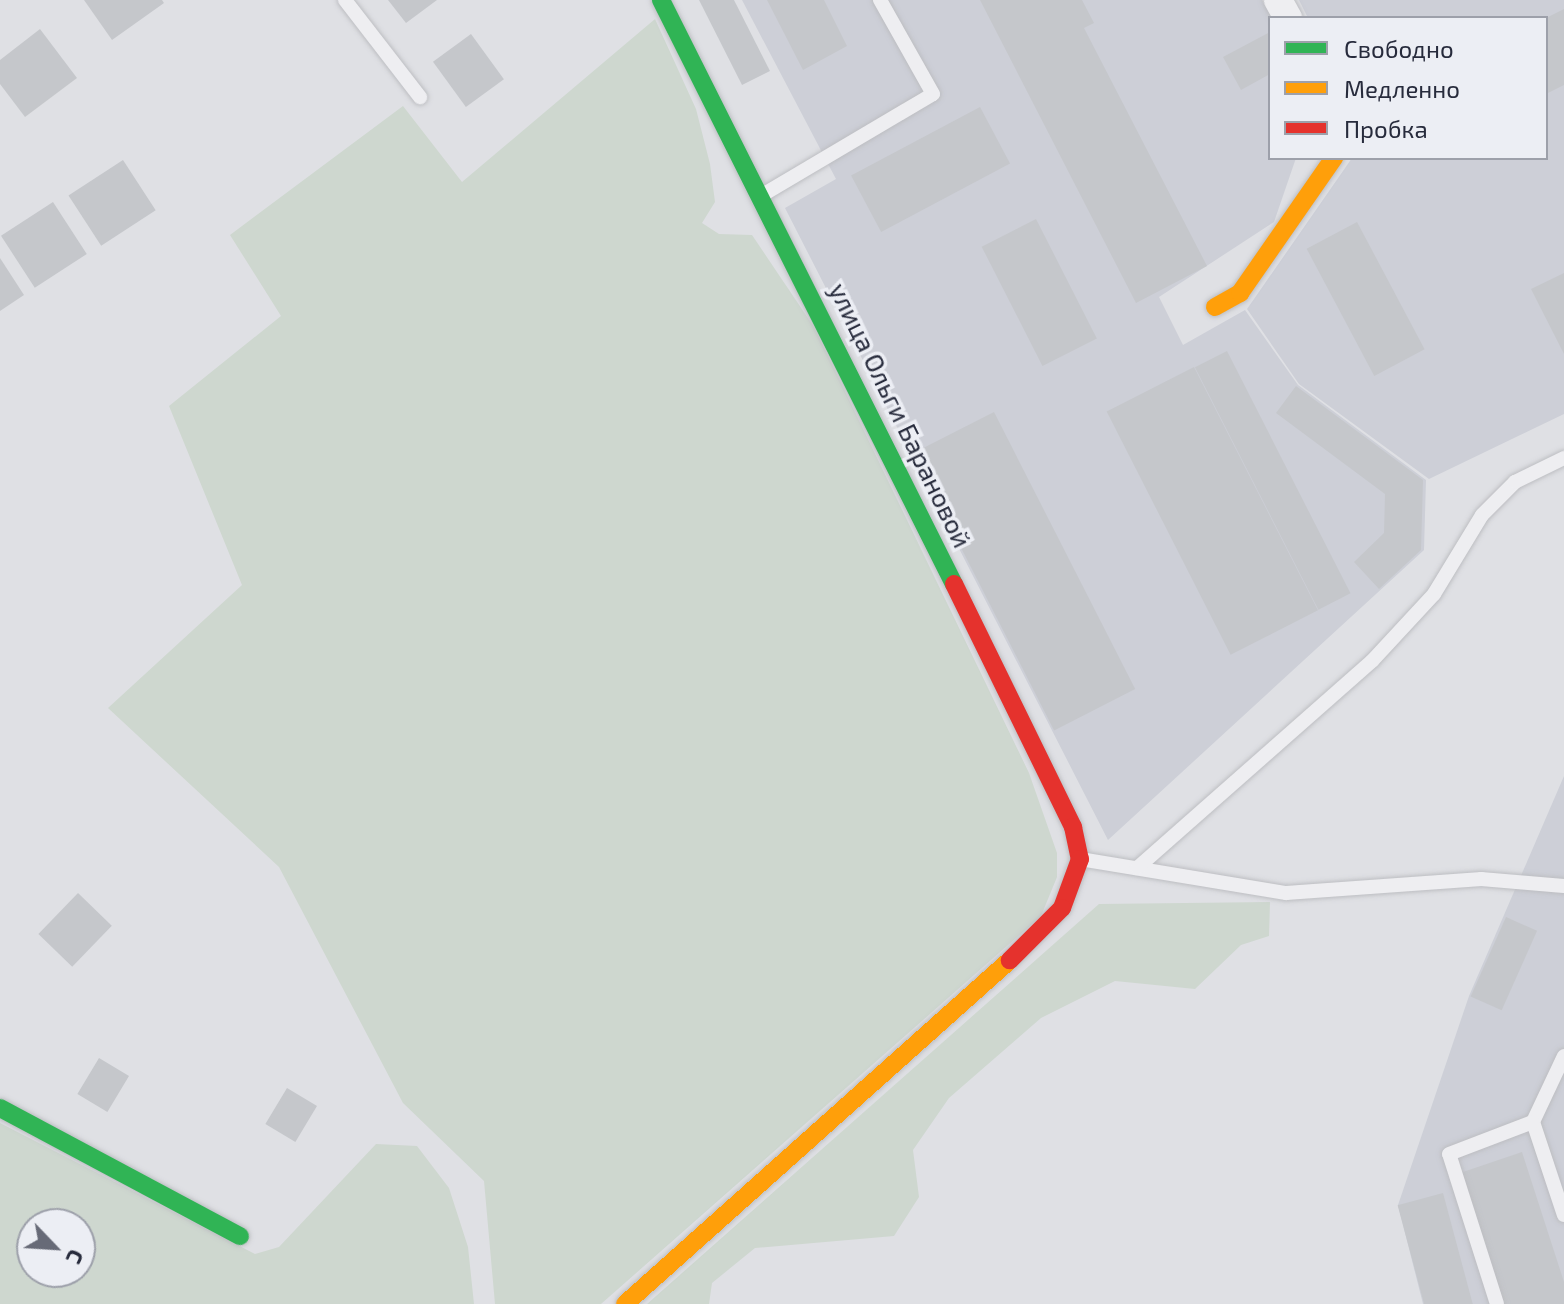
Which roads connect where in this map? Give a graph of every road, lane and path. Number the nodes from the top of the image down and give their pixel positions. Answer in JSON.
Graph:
{"nodes":[{"id":1,"x":345,"y":0,"type":"edge"},
{"id":2,"x":661,"y":0,"type":"edge"},
{"id":3,"x":880,"y":0,"type":"edge"},
{"id":4,"x":420,"y":97,"type":"dead end"},
{"id":5,"x":1333,"y":160,"type":"edge"},
{"id":6,"x":763,"y":194,"type":"junction"},
{"id":7,"x":1215,"y":307,"type":"dead end"},
{"id":8,"x":1564,"y":458,"type":"edge"},
{"id":9,"x":1080,"y":859,"type":"junction"},
{"id":10,"x":1137,"y":868,"type":"junction"},
{"id":11,"x":1564,"y":886,"type":"edge"},
{"id":12,"x":1564,"y":1056,"type":"edge"},
{"id":13,"x":0,"y":1108,"type":"edge"},
{"id":14,"x":1533,"y":1122,"type":"junction"},
{"id":15,"x":1564,"y":1215,"type":"edge"},
{"id":16,"x":240,"y":1236,"type":"dead end"},
{"id":17,"x":625,"y":1304,"type":"edge"},
{"id":18,"x":1497,"y":1304,"type":"edge"}],
"edges":[{"from":1,"to":4,"type":"lane"},
{"from":2,"to":6,"type":"street","name":"улица Ольги Барановой"},
{"from":3,"to":6,"type":"lane"},
{"from":5,"to":7,"type":"street"},
{"from":6,"to":9,"type":"street","name":"улица Ольги Барановой"},
{"from":8,"to":10,"type":"lane"},
{"from":9,"to":10,"type":"lane"},
{"from":9,"to":17,"type":"street"},
{"from":10,"to":11,"type":"lane"},
{"from":12,"to":14,"type":"lane"},
{"from":13,"to":16,"type":"street"},
{"from":14,"to":15,"type":"lane"},
{"from":14,"to":18,"type":"lane"}]}
